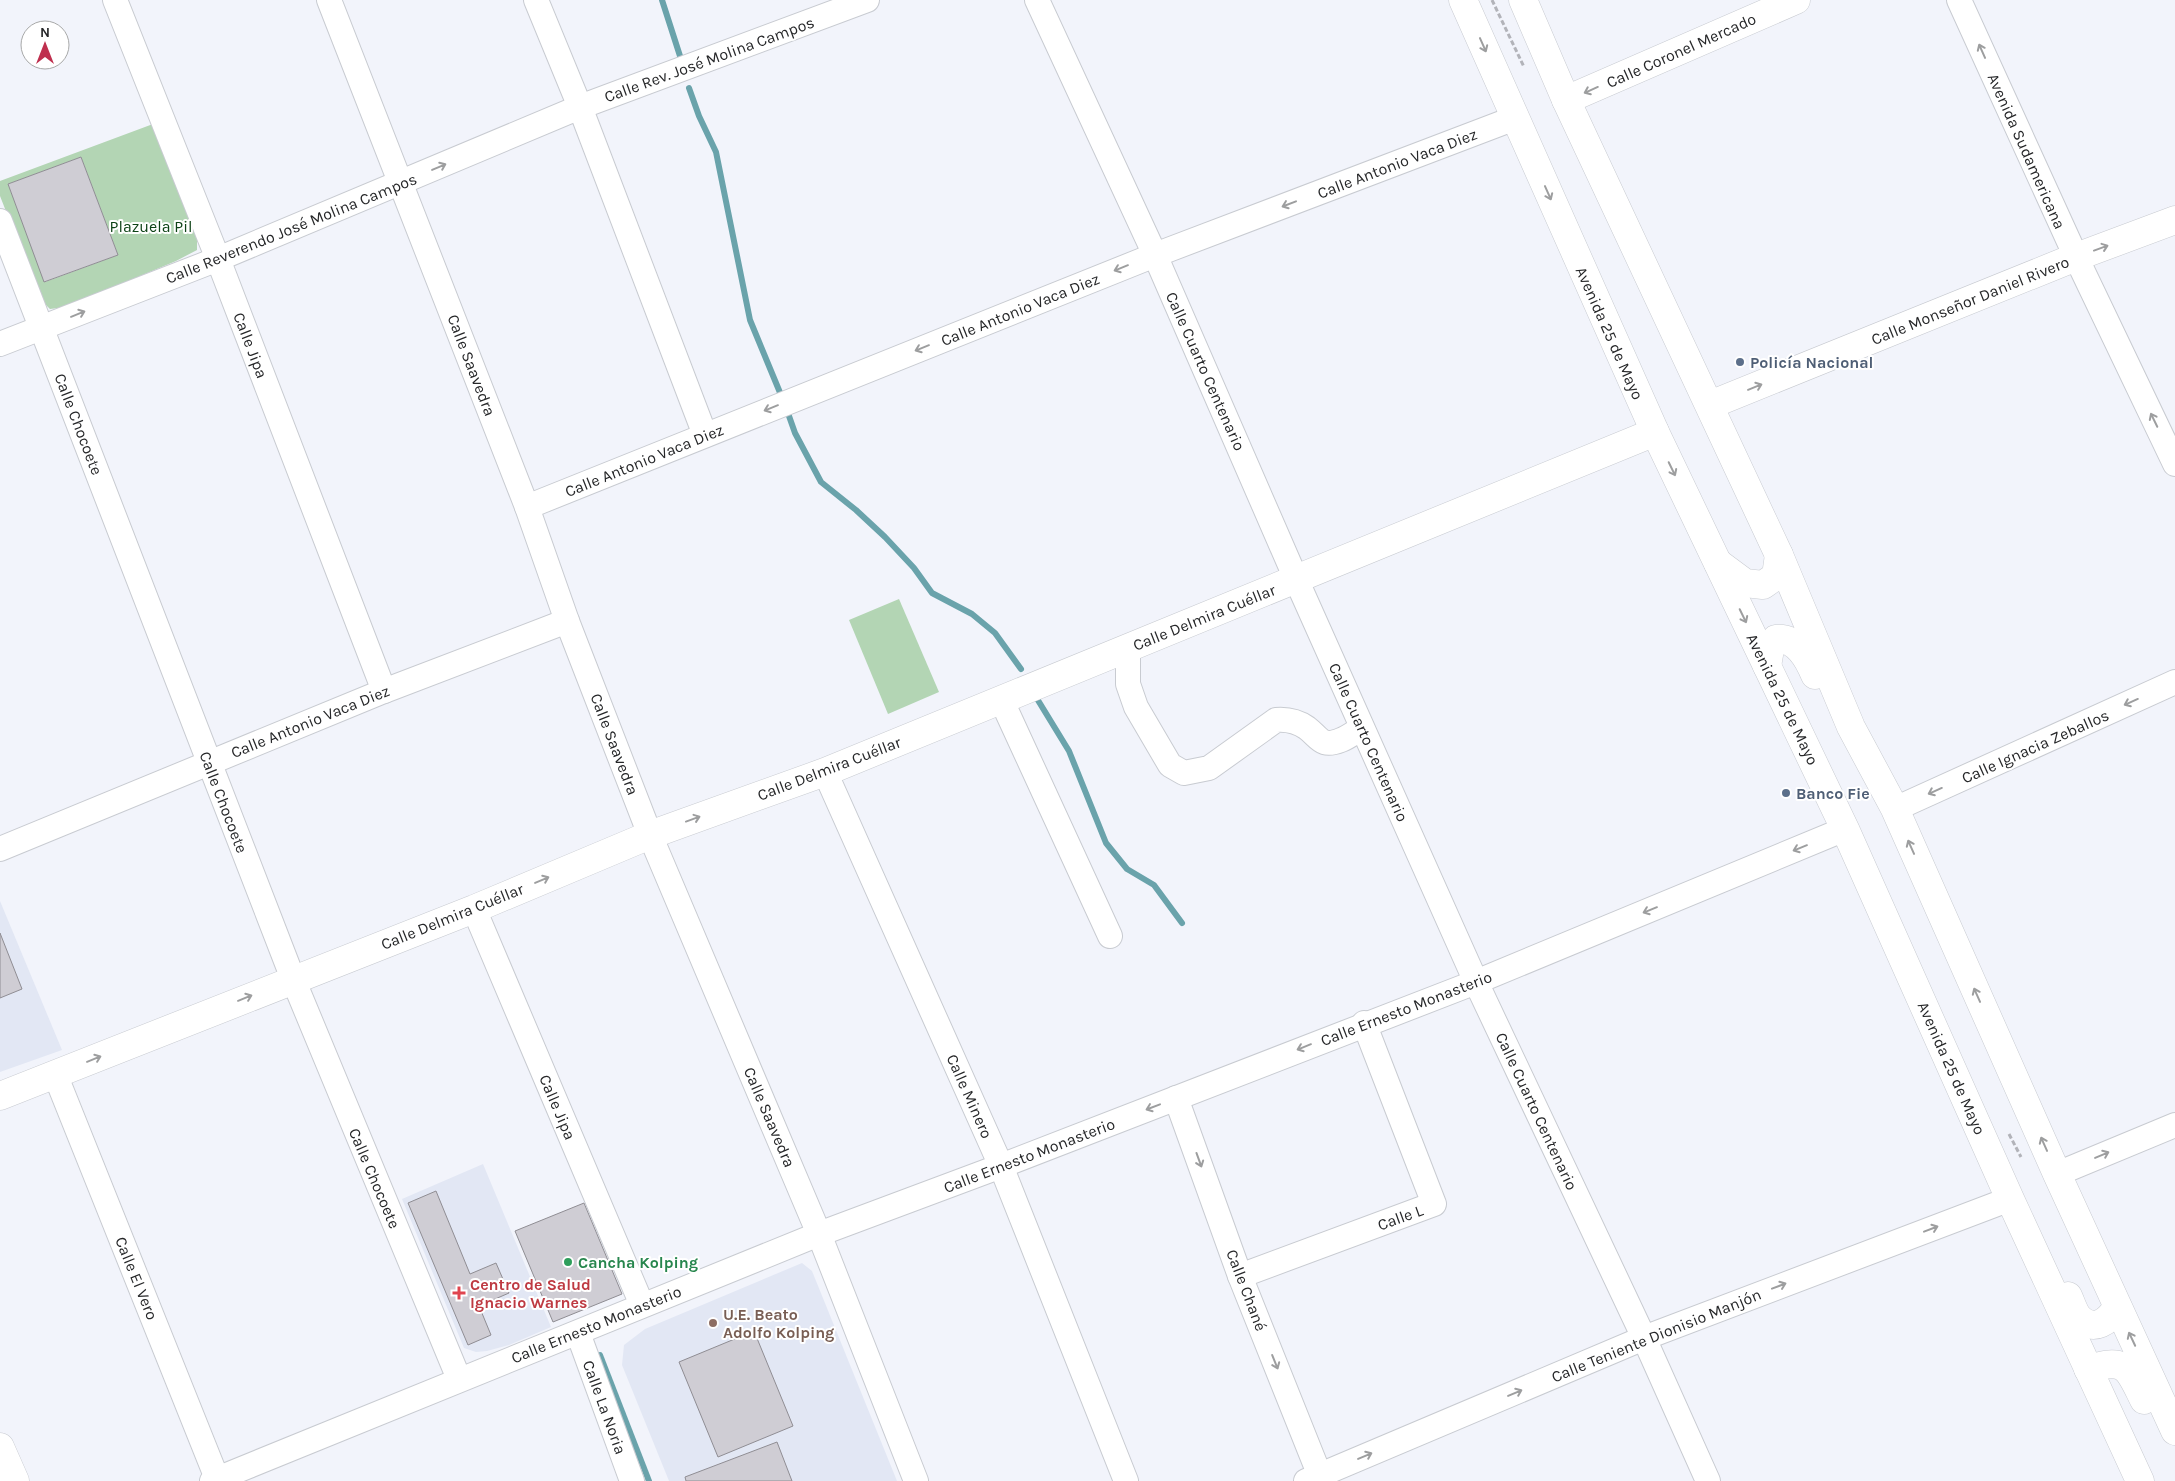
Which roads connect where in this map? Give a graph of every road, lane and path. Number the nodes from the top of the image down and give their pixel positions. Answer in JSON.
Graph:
{"nodes":[{"id":1,"x":115,"y":0,"type":"edge"},
{"id":2,"x":329,"y":0,"type":"edge"},
{"id":3,"x":536,"y":0,"type":"edge"},
{"id":4,"x":867,"y":0,"type":"edge"},
{"id":5,"x":1037,"y":0,"type":"edge"},
{"id":6,"x":1463,"y":0,"type":"edge"},
{"id":7,"x":1523,"y":0,"type":"edge"},
{"id":8,"x":1796,"y":0,"type":"edge"},
{"id":9,"x":1959,"y":0,"type":"edge"},
{"id":10,"x":1566,"y":100,"type":"junction"},
{"id":11,"x":580,"y":107,"type":"junction"},
{"id":12,"x":1515,"y":118,"type":"junction"},
{"id":13,"x":401,"y":183,"type":"junction"},
{"id":14,"x":2175,"y":220,"type":"edge"},
{"id":15,"x":0,"y":221,"type":"edge"},
{"id":16,"x":1155,"y":255,"type":"junction"},
{"id":17,"x":2076,"y":257,"type":"junction"},
{"id":18,"x":218,"y":259,"type":"junction"},
{"id":19,"x":42,"y":328,"type":"junction"},
{"id":20,"x":0,"y":344,"type":"edge"},
{"id":21,"x":1710,"y":405,"type":"junction"},
{"id":22,"x":1654,"y":432,"type":"junction"},
{"id":23,"x":705,"y":435,"type":"junction"},
{"id":24,"x":2175,"y":464,"type":"edge"},
{"id":25,"x":527,"y":507,"type":"junction"},
{"id":26,"x":1778,"y":556,"type":"junction"},
{"id":27,"x":1718,"y":563,"type":"junction"},
{"id":28,"x":1296,"y":579,"type":"junction"},
{"id":29,"x":567,"y":621,"type":"junction"},
{"id":30,"x":1128,"y":648,"type":"junction"},
{"id":31,"x":1767,"y":666,"type":"junction"},
{"id":32,"x":2175,"y":682,"type":"edge"},
{"id":33,"x":384,"y":690,"type":"junction"},
{"id":34,"x":1001,"y":699,"type":"junction"},
{"id":35,"x":1851,"y":727,"type":"junction"},
{"id":36,"x":1362,"y":728,"type":"junction"},
{"id":37,"x":208,"y":763,"type":"junction"},
{"id":38,"x":825,"y":772,"type":"junction"},
{"id":39,"x":1895,"y":809,"type":"junction"},
{"id":40,"x":1845,"y":829,"type":"junction"},
{"id":41,"x":650,"y":834,"type":"junction"},
{"id":42,"x":0,"y":849,"type":"edge"},
{"id":43,"x":474,"y":909,"type":"junction"},
{"id":44,"x":1110,"y":936,"type":"dead end"},
{"id":45,"x":293,"y":979,"type":"junction"},
{"id":46,"x":1476,"y":982,"type":"junction"},
{"id":47,"x":1364,"y":1023,"type":"junction"},
{"id":48,"x":55,"y":1074,"type":"junction"},
{"id":49,"x":0,"y":1096,"type":"edge"},
{"id":50,"x":1176,"y":1098,"type":"junction"},
{"id":51,"x":2175,"y":1125,"type":"edge"},
{"id":52,"x":1001,"y":1166,"type":"junction"},
{"id":53,"x":2057,"y":1174,"type":"junction"},
{"id":54,"x":2010,"y":1199,"type":"junction"},
{"id":55,"x":819,"y":1234,"type":"junction"},
{"id":56,"x":2033,"y":1248,"type":"junction"},
{"id":57,"x":1240,"y":1276,"type":"junction"},
{"id":58,"x":642,"y":1304,"type":"junction"},
{"id":59,"x":2117,"y":1307,"type":"junction"},
{"id":60,"x":578,"y":1333,"type":"junction"},
{"id":61,"x":1644,"y":1338,"type":"junction"},
{"id":62,"x":2088,"y":1369,"type":"junction"},
{"id":63,"x":459,"y":1379,"type":"junction"},
{"id":64,"x":2175,"y":1431,"type":"edge"},
{"id":65,"x":2175,"y":1440,"type":"edge"},
{"id":66,"x":0,"y":1447,"type":"edge"},
{"id":67,"x":1316,"y":1479,"type":"edge"},
{"id":68,"x":216,"y":1480,"type":"edge"},
{"id":69,"x":15,"y":1481,"type":"edge"},
{"id":70,"x":632,"y":1481,"type":"edge"},
{"id":71,"x":916,"y":1481,"type":"edge"},
{"id":72,"x":1126,"y":1481,"type":"edge"},
{"id":73,"x":1708,"y":1481,"type":"edge"},
{"id":74,"x":2140,"y":1481,"type":"edge"}],
"edges":[{"from":1,"to":18,"type":"street","name":"Calle Jipa"},
{"from":2,"to":13,"type":"street","name":"Calle Saavedra"},
{"from":3,"to":11,"type":"street"},
{"from":4,"to":11,"type":"street","name":"Calle Rev. José Molina Campos"},
{"from":5,"to":16,"type":"street","name":"Calle Cuarto Centenario"},
{"from":6,"to":12,"type":"main road","name":"Avenida 25 de Mayo","one_way":true},
{"from":7,"to":10,"type":"main road"},
{"from":8,"to":10,"type":"main road","name":"Calle Coronel Mercado","one_way":true},
{"from":17,"to":9,"type":"street","name":"Avenida Sudamericana","one_way":true},
{"from":10,"to":21,"type":"main road"},
{"from":13,"to":11,"type":"street","name":"Calle Reverendo José Molina Campos","one_way":true},
{"from":11,"to":23,"type":"street"},
{"from":12,"to":16,"type":"street","name":"Calle Antonio Vaca Diez","one_way":true},
{"from":12,"to":22,"type":"main road","name":"Avenida 25 de Mayo","one_way":true},
{"from":13,"to":18,"type":"street","name":"Calle Reverendo José Molina Campos"},
{"from":13,"to":25,"type":"street","name":"Calle Saavedra"},
{"from":17,"to":14,"type":"main road","name":"Calle Monseñor Daniel Rivero","one_way":true},
{"from":15,"to":19,"type":"street","name":"Calle Chocoete"},
{"from":16,"to":23,"type":"street","name":"Calle Antonio Vaca Diez","one_way":true},
{"from":16,"to":28,"type":"street","name":"Calle Cuarto Centenario"},
{"from":21,"to":17,"type":"main road","name":"Calle Monseñor Daniel Rivero","one_way":true},
{"from":24,"to":17,"type":"street","name":"Avenida Sudamericana","one_way":true},
{"from":19,"to":18,"type":"street","name":"Calle Reverendo José Molina Campos","one_way":true},
{"from":18,"to":33,"type":"street","name":"Calle Jipa"},
{"from":19,"to":20,"type":"street","name":"Calle Reverendo José Molina Campos"},
{"from":19,"to":37,"type":"street","name":"Calle Chocoete"},
{"from":21,"to":26,"type":"main road"},
{"from":22,"to":27,"type":"main road","name":"Avenida 25 de Mayo","one_way":true},
{"from":22,"to":28,"type":"main road","name":"Calle Delmira Cuéllar"},
{"from":23,"to":25,"type":"street","name":"Calle Antonio Vaca Diez"},
{"from":25,"to":29,"type":"street","name":"Calle Saavedra"},
{"from":26,"to":27,"type":"main road"},
{"from":26,"to":35,"type":"main road"},
{"from":27,"to":31,"type":"main road","name":"Avenida 25 de Mayo","one_way":true},
{"from":28,"to":30,"type":"main road","name":"Calle Delmira Cuéllar"},
{"from":28,"to":36,"type":"street","name":"Calle Cuarto Centenario"},
{"from":29,"to":33,"type":"street","name":"Calle Antonio Vaca Diez"},
{"from":29,"to":41,"type":"street","name":"Calle Saavedra"},
{"from":30,"to":34,"type":"main road","name":"Calle Delmira Cuéllar"},
{"from":30,"to":36,"type":"street"},
{"from":31,"to":35,"type":"main road"},
{"from":31,"to":40,"type":"main road","name":"Avenida 25 de Mayo"},
{"from":32,"to":39,"type":"street","name":"Calle Ignacia Zeballos","one_way":true},
{"from":33,"to":37,"type":"street","name":"Calle Antonio Vaca Diez"},
{"from":34,"to":38,"type":"main road","name":"Calle Delmira Cuéllar"},
{"from":34,"to":44,"type":"street"},
{"from":35,"to":39,"type":"main road"},
{"from":36,"to":46,"type":"street","name":"Calle Cuarto Centenario"},
{"from":37,"to":42,"type":"street","name":"Calle Antonio Vaca Diez"},
{"from":37,"to":45,"type":"street","name":"Calle Chocoete"},
{"from":41,"to":38,"type":"main road","name":"Calle Delmira Cuéllar","one_way":true},
{"from":38,"to":52,"type":"street","name":"Calle Minero"},
{"from":53,"to":39,"type":"main road","one_way":true},
{"from":40,"to":46,"type":"street","name":"Calle Ernesto Monasterio","one_way":true},
{"from":40,"to":54,"type":"main road","name":"Avenida 25 de Mayo"},
{"from":43,"to":41,"type":"main road","name":"Calle Delmira Cuéllar","one_way":true},
{"from":41,"to":55,"type":"street","name":"Calle Saavedra"},
{"from":43,"to":45,"type":"main road","name":"Calle Delmira Cuéllar"},
{"from":43,"to":58,"type":"street","name":"Calle Jipa"},
{"from":48,"to":45,"type":"main road","name":"Calle Delmira Cuéllar","one_way":true},
{"from":45,"to":63,"type":"street","name":"Calle Chocoete"},
{"from":46,"to":47,"type":"street","name":"Calle Ernesto Monasterio"},
{"from":46,"to":61,"type":"street","name":"Calle Cuarto Centenario"},
{"from":47,"to":50,"type":"street","name":"Calle Ernesto Monasterio","one_way":true},
{"from":47,"to":57,"type":"street","name":"Calle L"},
{"from":48,"to":49,"type":"main road","name":"Calle Delmira Cuéllar"},
{"from":48,"to":68,"type":"street","name":"Calle El Vero"},
{"from":50,"to":52,"type":"street","name":"Calle Ernesto Monasterio","one_way":true},
{"from":50,"to":57,"type":"street","name":"Calle Chané","one_way":true},
{"from":53,"to":51,"type":"street","one_way":true},
{"from":52,"to":55,"type":"street","name":"Calle Ernesto Monasterio"},
{"from":52,"to":72,"type":"street","name":"Calle Minero"},
{"from":53,"to":59,"type":"main road"},
{"from":54,"to":56,"type":"main road","name":"Avenida 25 de Mayo"},
{"from":61,"to":54,"type":"street","name":"Calle Teniente Dionisio Manjón","one_way":true},
{"from":55,"to":58,"type":"street","name":"Calle Ernesto Monasterio"},
{"from":55,"to":71,"type":"street","name":"Calle Saavedra"},
{"from":56,"to":59,"type":"main road"},
{"from":56,"to":62,"type":"main road","name":"Avenida 25 de Mayo"},
{"from":57,"to":67,"type":"street","name":"Calle Chané","one_way":true},
{"from":58,"to":60,"type":"street","name":"Calle Ernesto Monasterio"},
{"from":64,"to":59,"type":"main road","one_way":true},
{"from":60,"to":63,"type":"street","name":"Calle Ernesto Monasterio"},
{"from":60,"to":70,"type":"street","name":"Calle La Noria"},
{"from":67,"to":61,"type":"street","name":"Calle Teniente Dionisio Manjón","one_way":true},
{"from":61,"to":73,"type":"street","name":"Calle Cuarto Centenario"},
{"from":62,"to":65,"type":"main road"},
{"from":62,"to":74,"type":"main road","name":"Avenida 25 de Mayo"},
{"from":63,"to":68,"type":"street","name":"Calle Ernesto Monasterio"},
{"from":66,"to":69,"type":"main road"}]}
